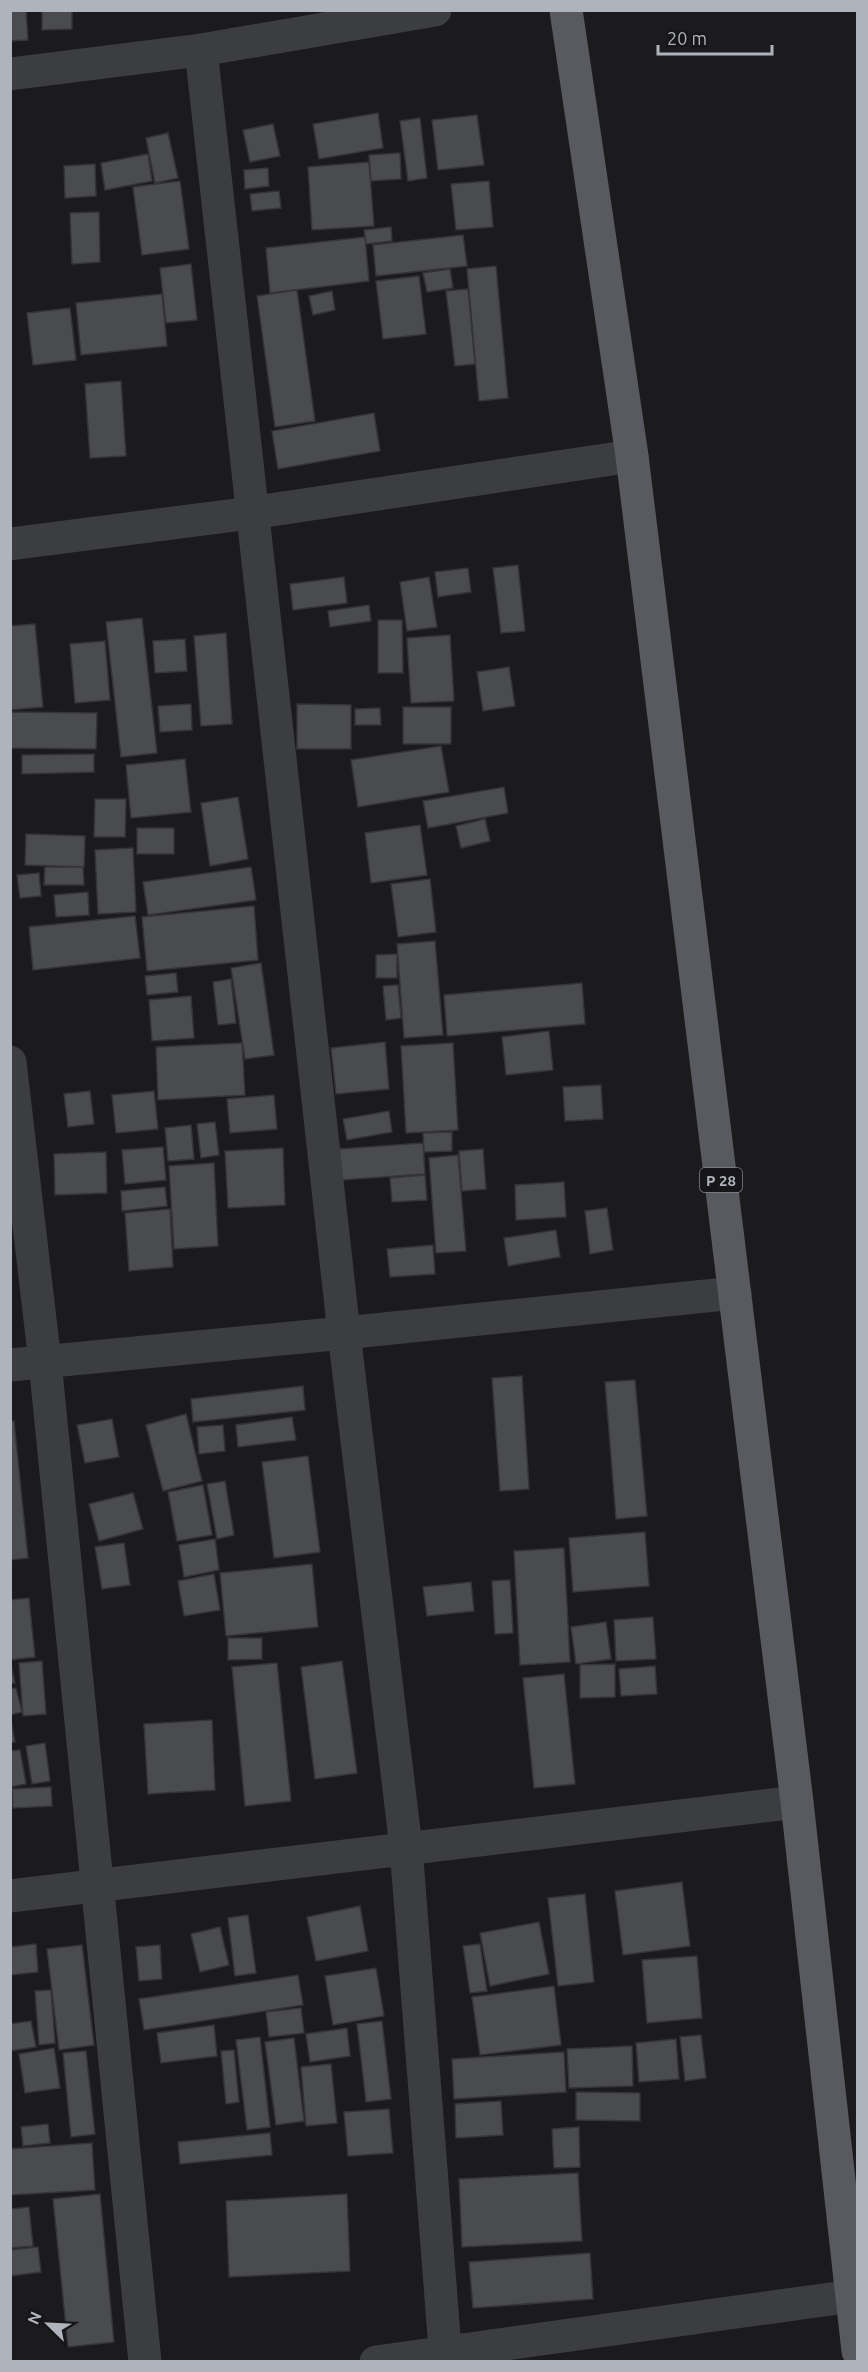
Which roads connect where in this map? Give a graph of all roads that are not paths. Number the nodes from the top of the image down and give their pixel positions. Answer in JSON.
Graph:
{"nodes":[{"id":1,"x":435,"y":10,"type":"edge"},
{"id":2,"x":567,"y":10,"type":"edge"},
{"id":3,"x":201,"y":50,"type":"junction"},
{"id":4,"x":10,"y":74,"type":"edge"},
{"id":5,"x":632,"y":456,"type":"junction"},
{"id":6,"x":251,"y":513,"type":"junction"},
{"id":7,"x":10,"y":544,"type":"edge"},
{"id":8,"x":10,"y":1062,"type":"edge"},
{"id":9,"x":735,"y":1293,"type":"junction"},
{"id":10,"x":344,"y":1333,"type":"junction"},
{"id":11,"x":45,"y":1362,"type":"junction"},
{"id":12,"x":10,"y":1365,"type":"edge"},
{"id":13,"x":797,"y":1802,"type":"junction"},
{"id":14,"x":406,"y":1847,"type":"junction"},
{"id":15,"x":98,"y":1884,"type":"junction"},
{"id":16,"x":10,"y":1896,"type":"edge"},
{"id":17,"x":852,"y":2296,"type":"junction"},
{"id":18,"x":858,"y":2351,"type":"edge"},
{"id":19,"x":446,"y":2356,"type":"edge"},
{"id":20,"x":145,"y":2361,"type":"edge"},
{"id":21,"x":376,"y":2361,"type":"edge"}],
"edges":[{"from":1,"to":3,"type":"street"},
{"from":2,"to":5,"type":"main road","number":"P 28"},
{"from":3,"to":4,"type":"street"},
{"from":3,"to":6,"type":"street"},
{"from":5,"to":6,"type":"street"},
{"from":5,"to":9,"type":"main road","number":"P 28"},
{"from":6,"to":7,"type":"street"},
{"from":6,"to":10,"type":"street"},
{"from":8,"to":11,"type":"street"},
{"from":9,"to":10,"type":"street"},
{"from":9,"to":13,"type":"main road","number":"P 28"},
{"from":10,"to":11,"type":"street"},
{"from":10,"to":14,"type":"street"},
{"from":11,"to":12,"type":"street"},
{"from":11,"to":15,"type":"street"},
{"from":13,"to":14,"type":"street"},
{"from":13,"to":17,"type":"main road","number":"P 28"},
{"from":14,"to":15,"type":"street"},
{"from":14,"to":19,"type":"street"},
{"from":15,"to":16,"type":"street"},
{"from":15,"to":20,"type":"street"},
{"from":17,"to":18,"type":"main road","number":"P 28"},
{"from":17,"to":19,"type":"street"},
{"from":19,"to":21,"type":"street"}]}
